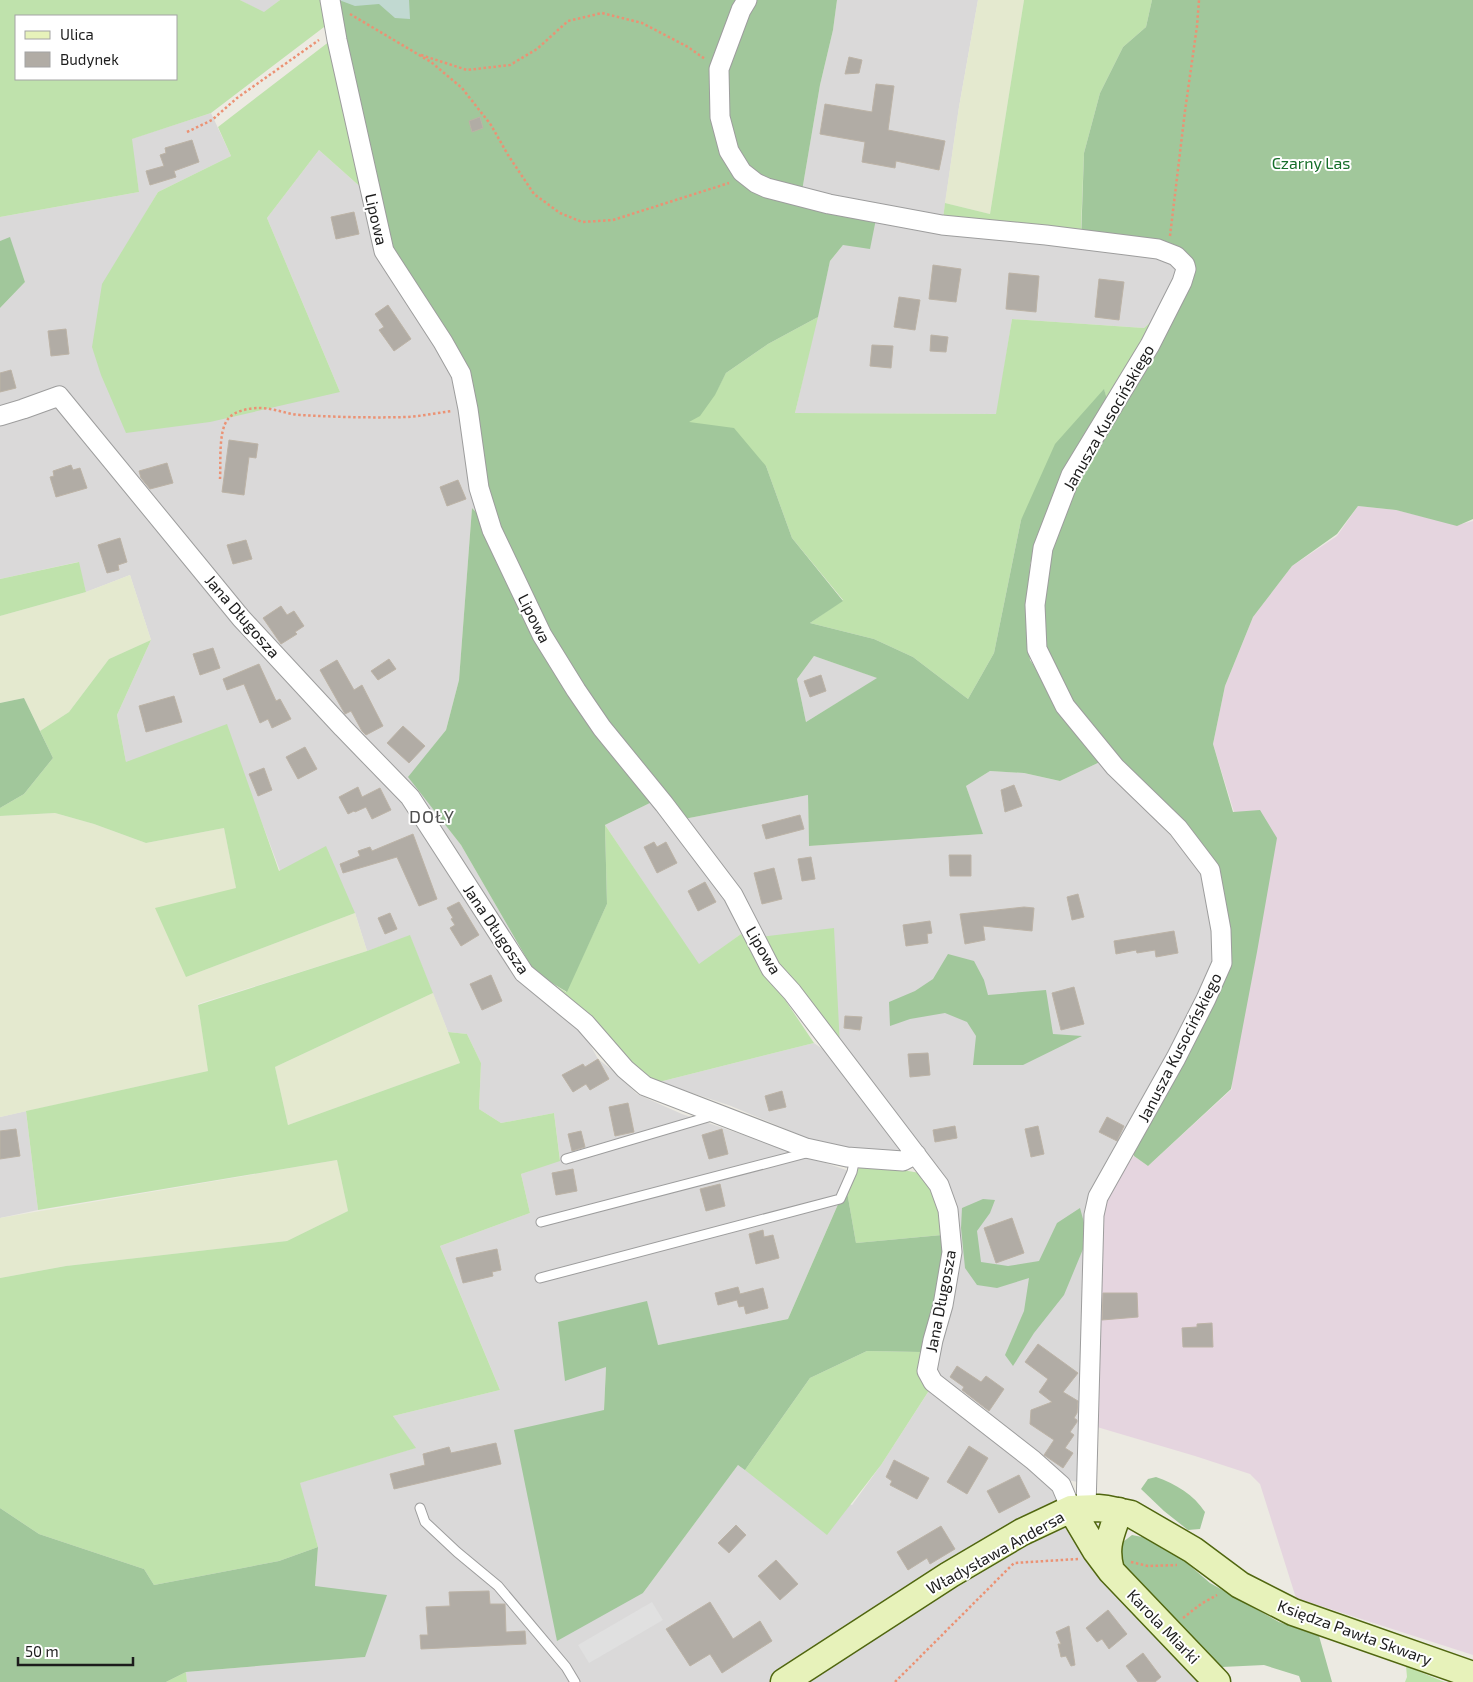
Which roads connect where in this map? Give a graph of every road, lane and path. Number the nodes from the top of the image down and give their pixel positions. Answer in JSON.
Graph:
{"nodes":[{"id":1,"x":747,"y":0,"type":"edge"},
{"id":2,"x":1199,"y":0,"type":"edge"},
{"id":3,"x":330,"y":2,"type":"edge"},
{"id":4,"x":334,"y":29,"type":"junction"},
{"id":5,"x":417,"y":54,"type":"junction"},
{"id":6,"x":719,"y":69,"type":"junction"},
{"id":7,"x":187,"y":132,"type":"dead end"},
{"id":8,"x":747,"y":177,"type":"junction"},
{"id":9,"x":1168,"y":252,"type":"junction"},
{"id":10,"x":468,"y":409,"type":"junction"},
{"id":11,"x":0,"y":416,"type":"edge"},
{"id":12,"x":220,"y":479,"type":"dead end"},
{"id":13,"x":717,"y":1115,"type":"junction"},
{"id":14,"x":816,"y":1150,"type":"junction"},
{"id":15,"x":916,"y":1154,"type":"junction"},
{"id":16,"x":855,"y":1158,"type":"junction"},
{"id":17,"x":566,"y":1159,"type":"dead end"},
{"id":18,"x":541,"y":1222,"type":"dead end"},
{"id":19,"x":540,"y":1278,"type":"dead end"},
{"id":20,"x":420,"y":1508,"type":"dead end"},
{"id":21,"x":1078,"y":1509,"type":"junction"},
{"id":22,"x":1119,"y":1511,"type":"junction"},
{"id":23,"x":1107,"y":1563,"type":"junction"},
{"id":24,"x":1184,"y":1568,"type":"dead end"},
{"id":25,"x":1231,"y":1589,"type":"junction"},
{"id":26,"x":1170,"y":1632,"type":"junction"},
{"id":27,"x":1473,"y":1674,"type":"edge"},
{"id":28,"x":575,"y":1682,"type":"edge"},
{"id":29,"x":784,"y":1682,"type":"edge"},
{"id":30,"x":895,"y":1682,"type":"edge"},
{"id":31,"x":1218,"y":1682,"type":"edge"}],
"edges":[{"from":1,"to":6,"type":"street"},
{"from":2,"to":9,"type":"path"},
{"from":3,"to":4,"type":"street","name":"Lipowa"},
{"from":3,"to":5,"type":"path"},
{"from":4,"to":7,"type":"path"},
{"from":4,"to":10,"type":"street","name":"Lipowa"},
{"from":5,"to":6,"type":"path"},
{"from":5,"to":8,"type":"path"},
{"from":6,"to":8,"type":"street"},
{"from":8,"to":9,"type":"street"},
{"from":9,"to":21,"type":"street","name":"Janusza Kusocińskiego"},
{"from":10,"to":12,"type":"path"},
{"from":10,"to":15,"type":"street","name":"Lipowa"},
{"from":11,"to":13,"type":"street","name":"Jana Długosza"},
{"from":13,"to":14,"type":"street","name":"Jana Długosza"},
{"from":13,"to":17,"type":"lane"},
{"from":14,"to":16,"type":"street","name":"Jana Długosza"},
{"from":14,"to":18,"type":"lane"},
{"from":15,"to":16,"type":"street","name":"Jana Długosza"},
{"from":15,"to":21,"type":"street","name":"Jana Długosza"},
{"from":16,"to":19,"type":"lane"},
{"from":20,"to":28,"type":"lane"},
{"from":21,"to":22,"type":"main road","name":"Władysława Andersa"},
{"from":21,"to":23,"type":"main road","name":"Karola Miarki"},
{"from":21,"to":29,"type":"main road","name":"Władysława Andersa"},
{"from":22,"to":23,"type":"main road"},
{"from":22,"to":25,"type":"main road","name":"Władysława Andersa"},
{"from":23,"to":24,"type":"path"},
{"from":23,"to":26,"type":"main road","name":"Karola Miarki"},
{"from":23,"to":30,"type":"path"},
{"from":25,"to":26,"type":"path"},
{"from":25,"to":27,"type":"main road","name":"Księdza Pawła Skwary"},
{"from":26,"to":31,"type":"main road","name":"Karola Miarki"}]}
